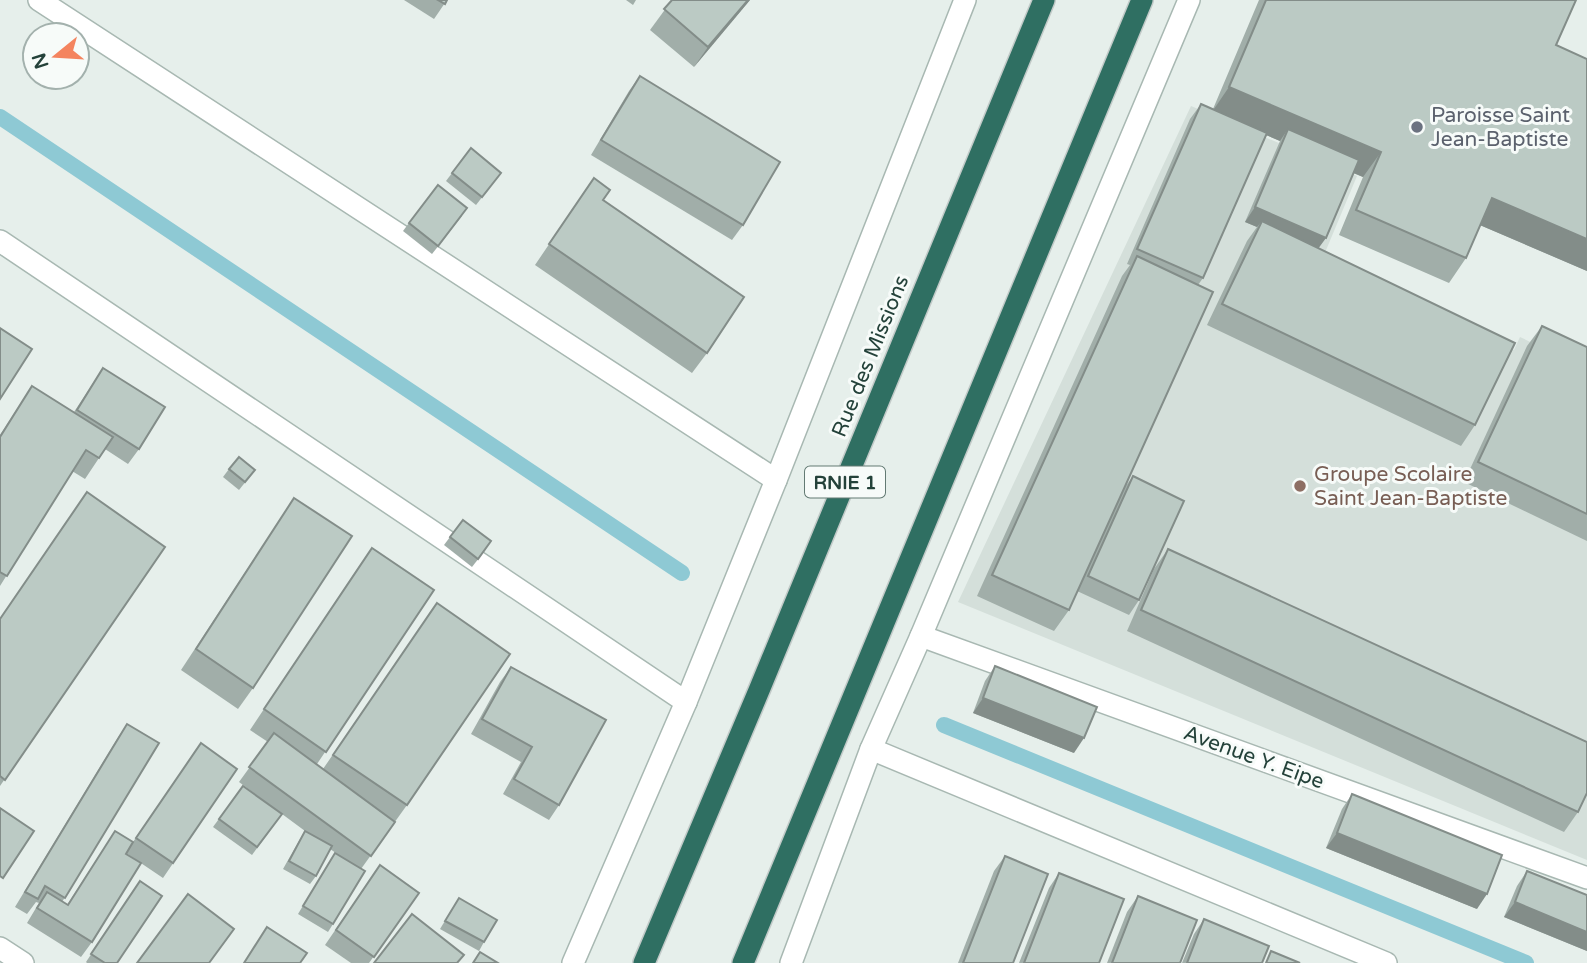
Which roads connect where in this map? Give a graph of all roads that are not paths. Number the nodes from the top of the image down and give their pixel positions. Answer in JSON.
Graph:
{"nodes":[{"id":1,"x":39,"y":0,"type":"edge"},
{"id":2,"x":965,"y":0,"type":"edge"},
{"id":3,"x":1044,"y":0,"type":"edge"},
{"id":4,"x":1142,"y":0,"type":"edge"},
{"id":5,"x":1189,"y":0,"type":"edge"},
{"id":6,"x":0,"y":241,"type":"edge"},
{"id":7,"x":776,"y":480,"type":"junction"},
{"id":8,"x":921,"y":636,"type":"junction"},
{"id":9,"x":686,"y":702,"type":"junction"},
{"id":10,"x":871,"y":749,"type":"junction"},
{"id":11,"x":1587,"y":877,"type":"edge"},
{"id":12,"x":0,"y":948,"type":"edge"},
{"id":13,"x":23,"y":963,"type":"edge"},
{"id":14,"x":573,"y":963,"type":"edge"},
{"id":15,"x":644,"y":963,"type":"edge"},
{"id":16,"x":743,"y":963,"type":"edge"},
{"id":17,"x":791,"y":963,"type":"edge"},
{"id":18,"x":1386,"y":963,"type":"edge"}],
"edges":[{"from":1,"to":7,"type":"street"},
{"from":2,"to":7,"type":"street"},
{"from":3,"to":15,"type":"highway","name":"Rue des Missions","number":"RNIE 1"},
{"from":4,"to":16,"type":"highway"},
{"from":5,"to":8,"type":"street"},
{"from":6,"to":9,"type":"street"},
{"from":7,"to":9,"type":"street"},
{"from":8,"to":10,"type":"street"},
{"from":8,"to":11,"type":"street","name":"Avenue Y. Eipe"},
{"from":9,"to":14,"type":"street"},
{"from":10,"to":17,"type":"street"},
{"from":10,"to":18,"type":"street"},
{"from":12,"to":13,"type":"street"}]}
